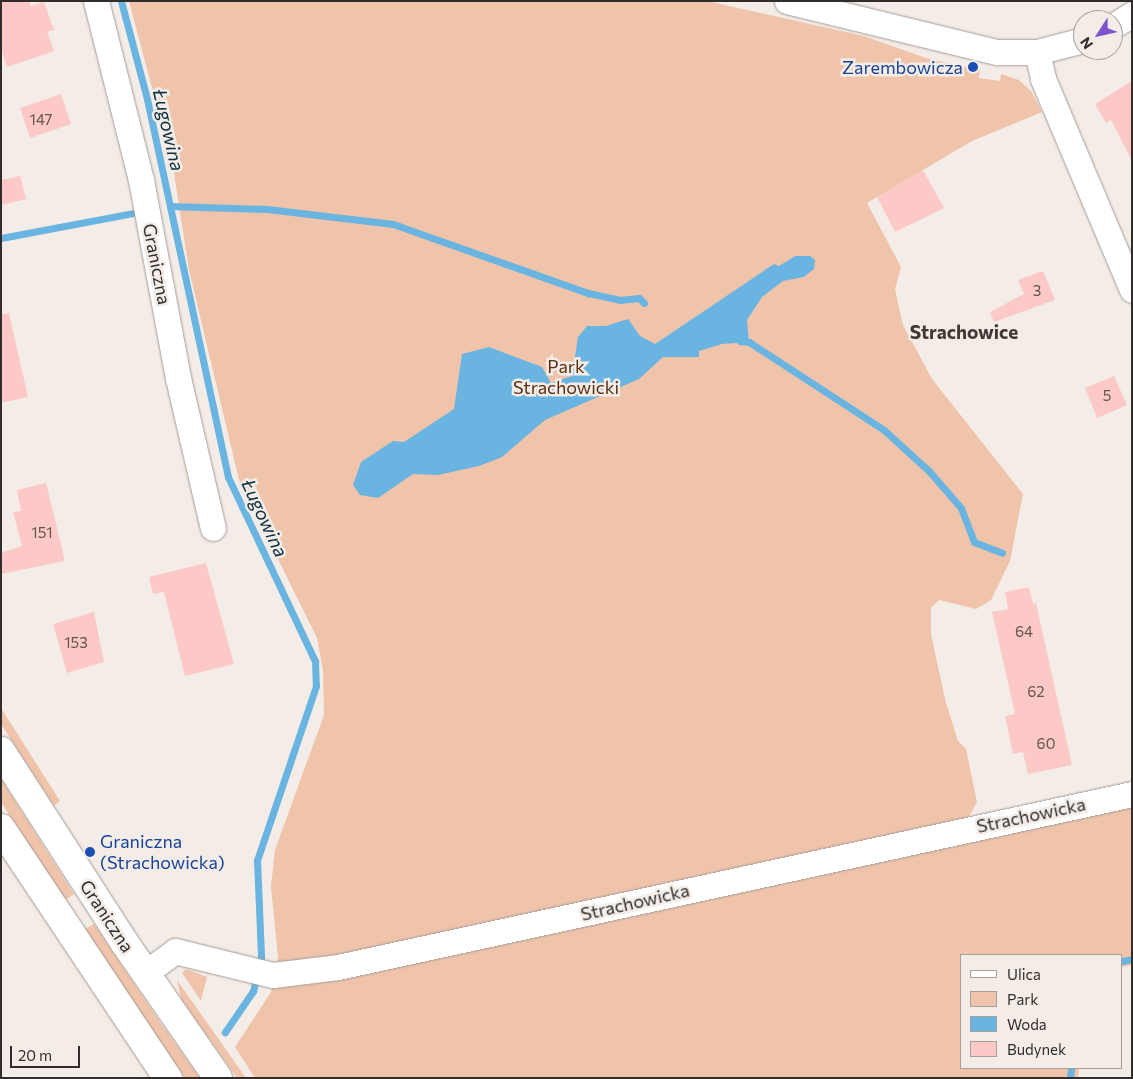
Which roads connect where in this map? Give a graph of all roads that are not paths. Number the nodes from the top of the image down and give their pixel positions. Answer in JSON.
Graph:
{"nodes":[{"id":1,"x":96,"y":1,"type":"edge"},
{"id":2,"x":788,"y":1,"type":"edge"},
{"id":3,"x":1073,"y":43,"type":"edge"},
{"id":4,"x":1037,"y":52,"type":"junction"},
{"id":5,"x":1132,"y":290,"type":"edge"},
{"id":6,"x":212,"y":528,"type":"dead end"},
{"id":7,"x":1,"y":751,"type":"edge"},
{"id":8,"x":1132,"y":794,"type":"edge"},
{"id":9,"x":5,"y":843,"type":"edge"},
{"id":10,"x":145,"y":973,"type":"junction"},
{"id":11,"x":168,"y":1078,"type":"edge"},
{"id":12,"x":218,"y":1078,"type":"edge"}],
"edges":[{"from":1,"to":6,"type":"street","name":"Graniczna"},
{"from":2,"to":4,"type":"street"},
{"from":3,"to":4,"type":"street"},
{"from":4,"to":5,"type":"street"},
{"from":7,"to":10,"type":"main road","name":"Graniczna"},
{"from":8,"to":10,"type":"street","name":"Strachowicka"},
{"from":9,"to":11,"type":"main road"},
{"from":10,"to":12,"type":"main road","name":"Graniczna"}]}
